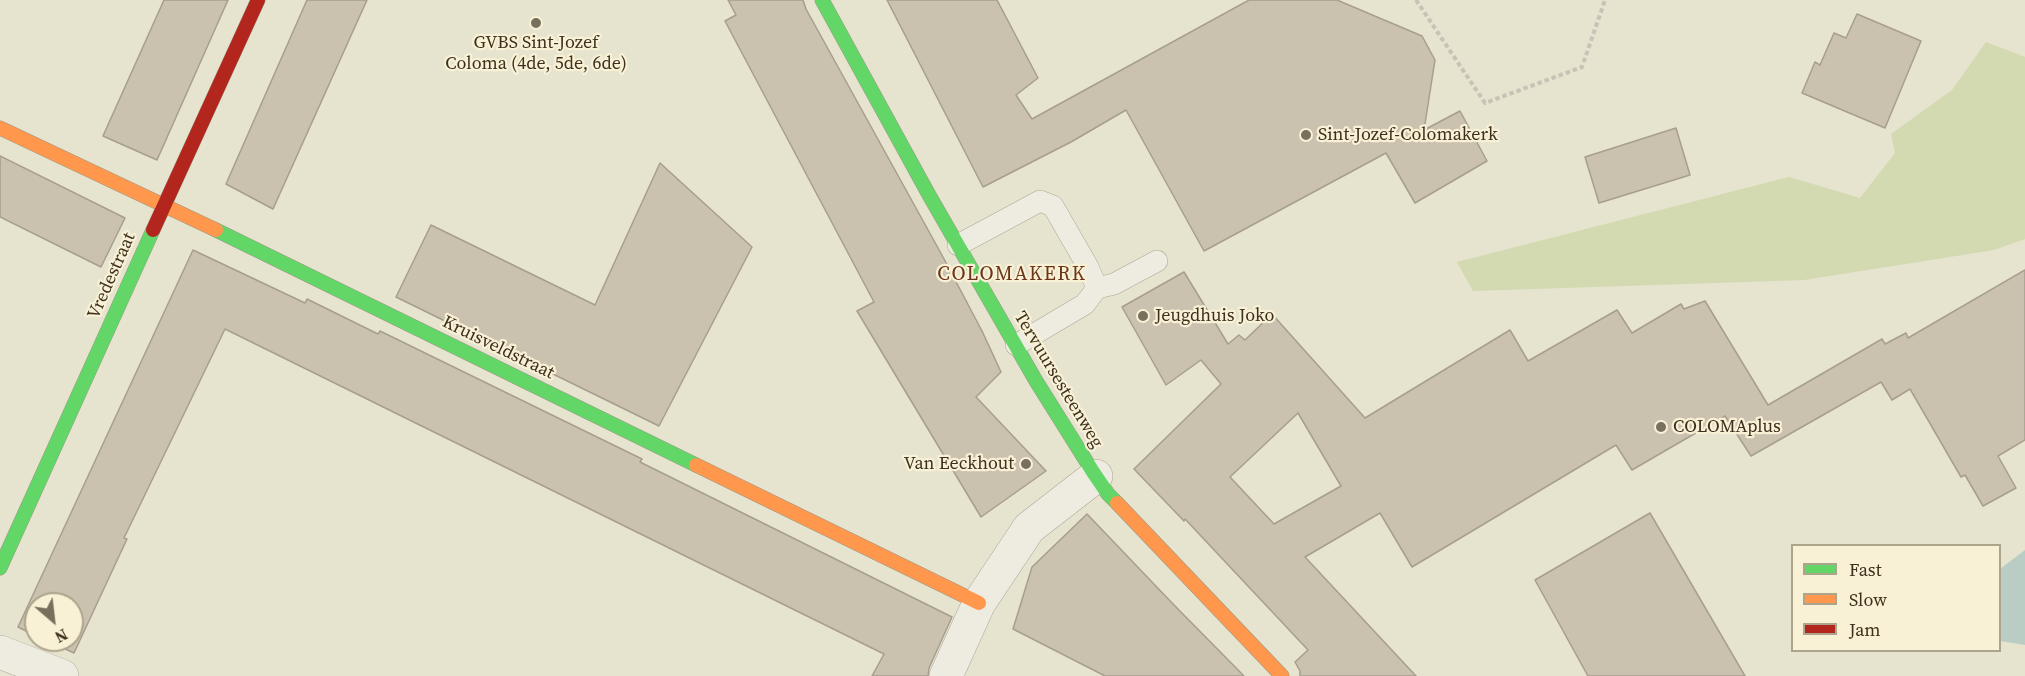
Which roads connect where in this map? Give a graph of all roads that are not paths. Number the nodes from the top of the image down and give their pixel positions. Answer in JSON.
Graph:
{"nodes":[{"id":1,"x":258,"y":0,"type":"edge"},
{"id":2,"x":822,"y":0,"type":"edge"},
{"id":3,"x":0,"y":128,"type":"edge"},
{"id":4,"x":164,"y":205,"type":"junction"},
{"id":5,"x":958,"y":245,"type":"junction"},
{"id":6,"x":1157,"y":261,"type":"dead end"},
{"id":7,"x":1097,"y":288,"type":"junction"},
{"id":8,"x":1016,"y":345,"type":"junction"},
{"id":9,"x":1096,"y":476,"type":"junction"},
{"id":10,"x":0,"y":568,"type":"edge"},
{"id":11,"x":980,"y":603,"type":"junction"},
{"id":12,"x":0,"y":652,"type":"edge"},
{"id":13,"x":62,"y":676,"type":"edge"},
{"id":14,"x":946,"y":676,"type":"edge"},
{"id":15,"x":1282,"y":676,"type":"edge"}],
"edges":[{"from":1,"to":4,"type":"street","name":"Vredestraat"},
{"from":2,"to":5,"type":"street","name":"Tervuursesteenweg"},
{"from":3,"to":4,"type":"street","name":"Kruisveldstraat"},
{"from":4,"to":10,"type":"street","name":"Vredestraat"},
{"from":4,"to":11,"type":"street","name":"Kruisveldstraat"},
{"from":5,"to":7,"type":"lane"},
{"from":5,"to":8,"type":"street","name":"Tervuursesteenweg"},
{"from":6,"to":7,"type":"lane"},
{"from":7,"to":8,"type":"lane"},
{"from":8,"to":9,"type":"street","name":"Tervuursesteenweg"},
{"from":9,"to":11,"type":"street"},
{"from":9,"to":15,"type":"street","name":"Tervuursesteenweg"},
{"from":11,"to":14,"type":"street"},
{"from":12,"to":13,"type":"street"}]}
